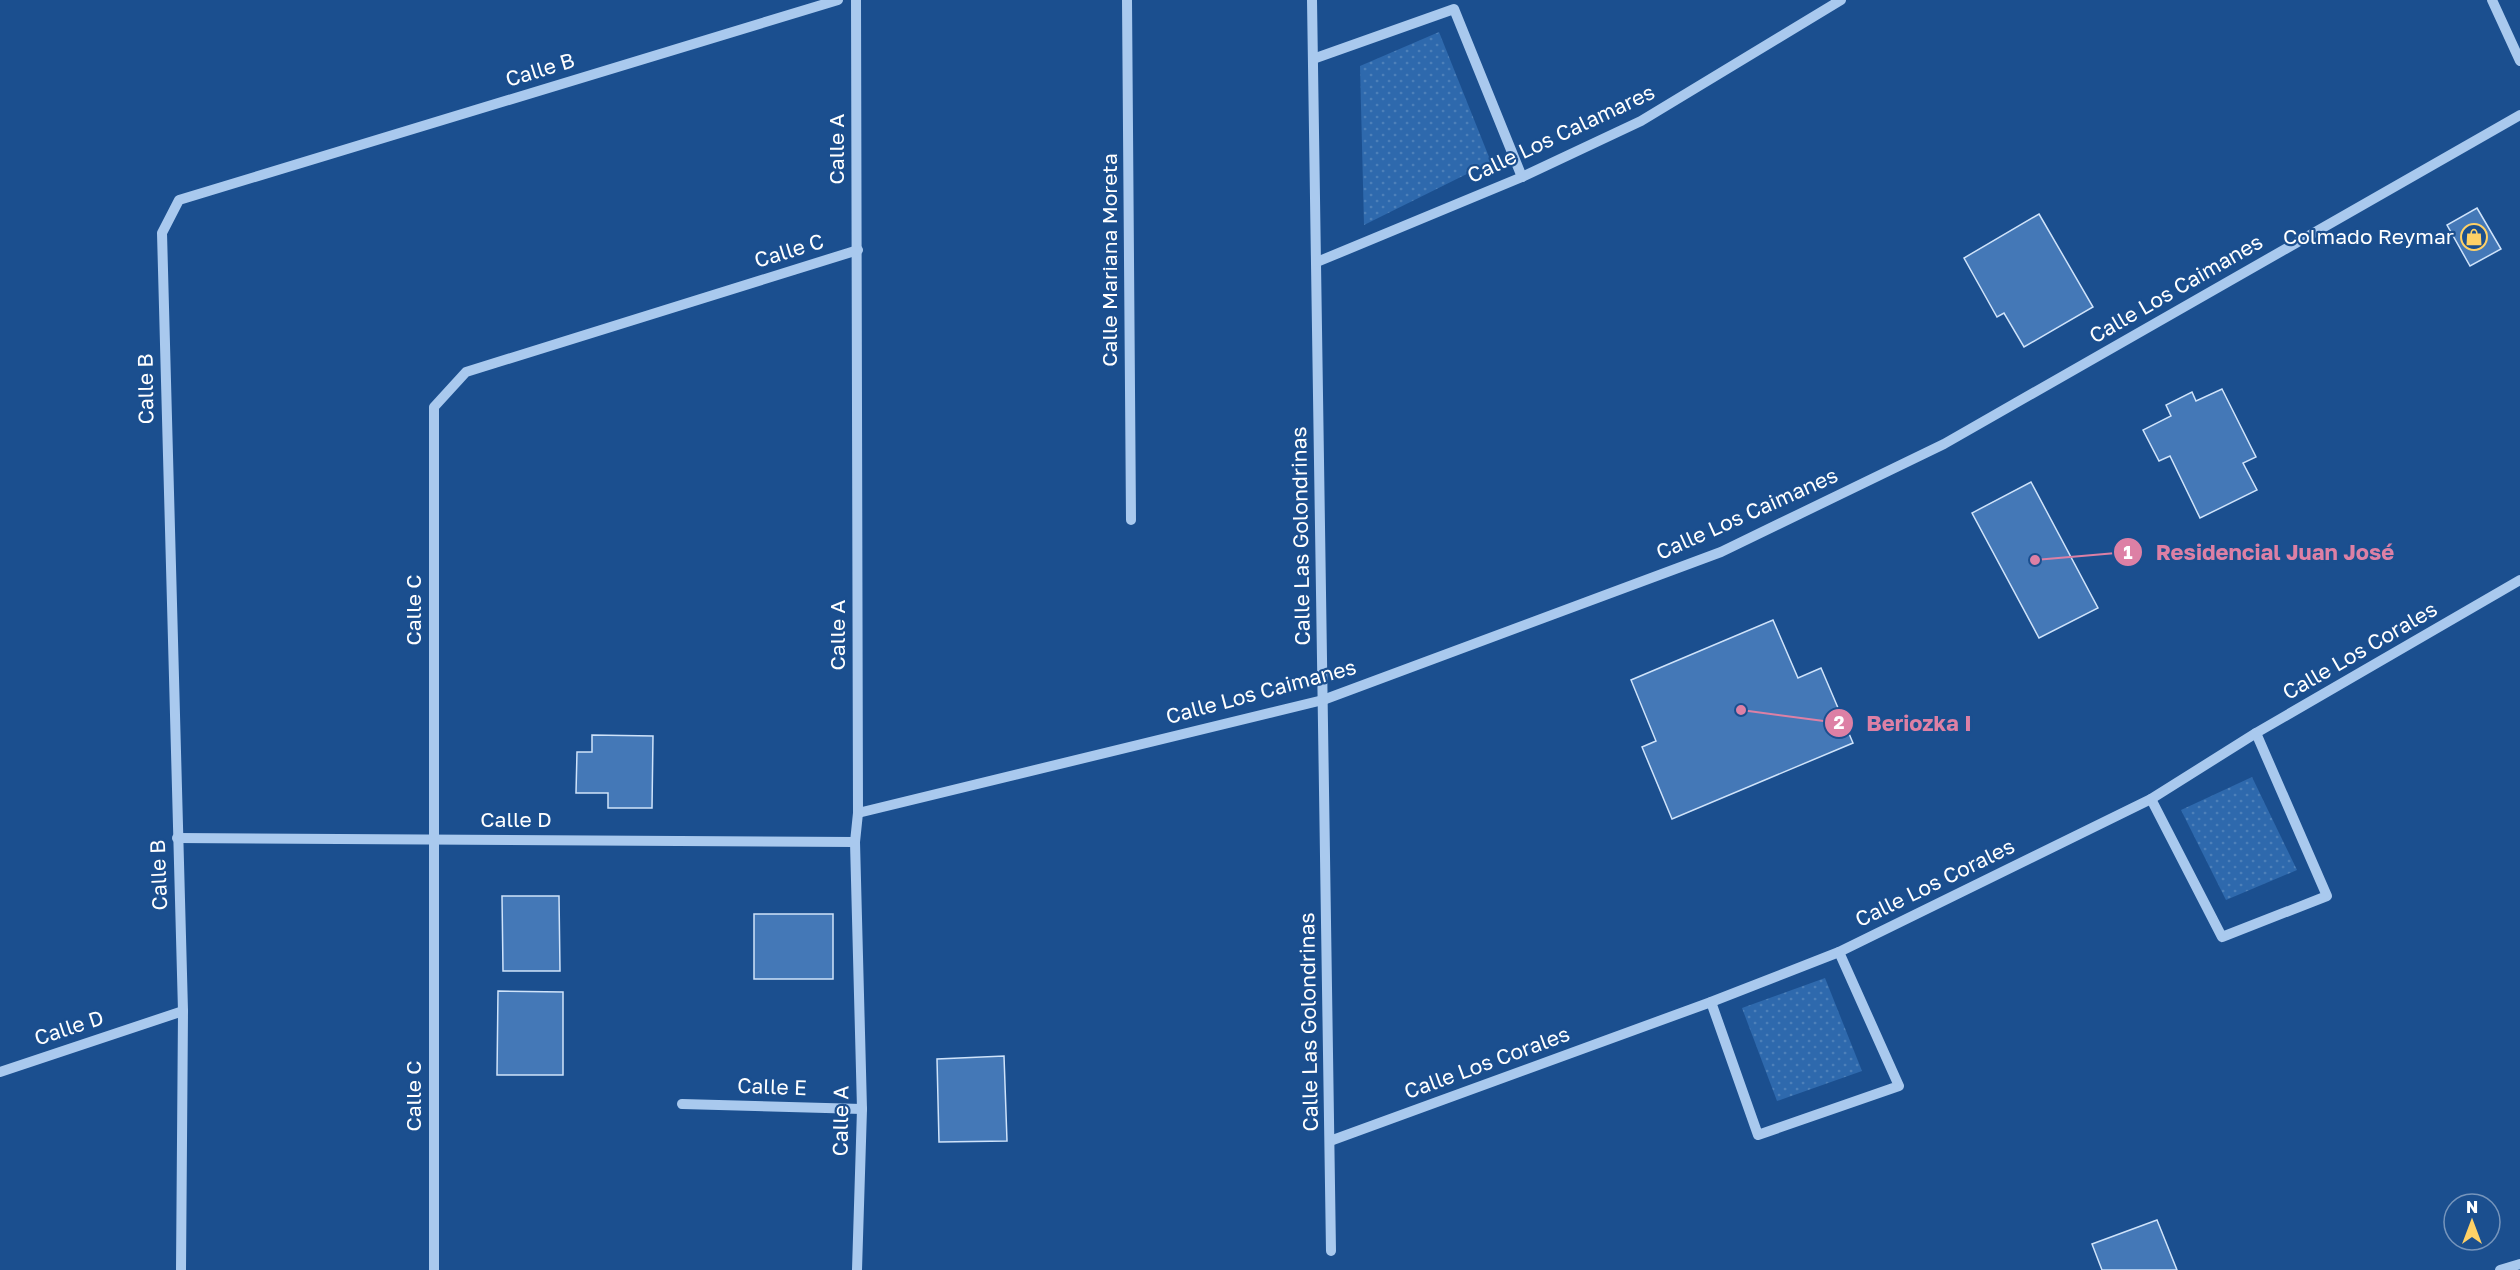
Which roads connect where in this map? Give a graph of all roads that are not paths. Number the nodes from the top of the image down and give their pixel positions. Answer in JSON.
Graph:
{"nodes":[{"id":1,"x":838,"y":0,"type":"edge"},
{"id":2,"x":856,"y":0,"type":"edge"},
{"id":3,"x":1127,"y":0,"type":"edge"},
{"id":4,"x":1312,"y":0,"type":"edge"},
{"id":5,"x":1841,"y":0,"type":"edge"},
{"id":6,"x":2492,"y":0,"type":"edge"},
{"id":7,"x":1313,"y":59,"type":"junction"},
{"id":8,"x":2520,"y":61,"type":"edge"},
{"id":9,"x":2520,"y":115,"type":"edge"},
{"id":10,"x":1522,"y":177,"type":"junction"},
{"id":11,"x":858,"y":250,"type":"junction"},
{"id":12,"x":1317,"y":262,"type":"junction"},
{"id":13,"x":1131,"y":520,"type":"dead end"},
{"id":14,"x":2520,"y":580,"type":"edge"},
{"id":15,"x":1323,"y":700,"type":"junction"},
{"id":16,"x":2256,"y":734,"type":"junction"},
{"id":17,"x":2151,"y":799,"type":"junction"},
{"id":18,"x":858,"y":813,"type":"junction"},
{"id":19,"x":177,"y":838,"type":"junction"},
{"id":20,"x":433,"y":839,"type":"junction"},
{"id":21,"x":855,"y":842,"type":"junction"},
{"id":22,"x":1839,"y":952,"type":"junction"},
{"id":23,"x":1711,"y":1002,"type":"junction"},
{"id":24,"x":183,"y":1011,"type":"junction"},
{"id":25,"x":0,"y":1072,"type":"edge"},
{"id":26,"x":682,"y":1104,"type":"dead end"},
{"id":27,"x":862,"y":1109,"type":"junction"},
{"id":28,"x":1330,"y":1140,"type":"junction"},
{"id":29,"x":1332,"y":1251,"type":"dead end"},
{"id":30,"x":2520,"y":1264,"type":"edge"},
{"id":31,"x":182,"y":1270,"type":"edge"},
{"id":32,"x":434,"y":1270,"type":"edge"},
{"id":33,"x":857,"y":1270,"type":"edge"},
{"id":34,"x":2500,"y":1270,"type":"edge"}],
"edges":[{"from":1,"to":19,"type":"street","name":"Calle B"},
{"from":2,"to":11,"type":"street","name":"Calle A"},
{"from":3,"to":13,"type":"street","name":"Calle Mariana Moreta"},
{"from":4,"to":7,"type":"street","name":"Calle Las Golondrinas"},
{"from":5,"to":10,"type":"street","name":"Calle Los Calamares"},
{"from":6,"to":8,"type":"street"},
{"from":7,"to":10,"type":"street"},
{"from":7,"to":12,"type":"street","name":"Calle Las Golondrinas"},
{"from":9,"to":15,"type":"street","name":"Calle Los Caimanes"},
{"from":10,"to":12,"type":"street","name":"Calle Los Calamares"},
{"from":11,"to":18,"type":"street","name":"Calle A"},
{"from":11,"to":20,"type":"street","name":"Calle C"},
{"from":12,"to":15,"type":"street","name":"Calle Las Golondrinas"},
{"from":14,"to":16,"type":"street","name":"Calle Los Corales"},
{"from":15,"to":18,"type":"street","name":"Calle Los Caimanes"},
{"from":15,"to":28,"type":"street","name":"Calle Las Golondrinas"},
{"from":16,"to":17,"type":"street","name":"Calle Los Corales"},
{"from":16,"to":17,"type":"street"},
{"from":17,"to":22,"type":"street","name":"Calle Los Corales"},
{"from":18,"to":21,"type":"street","name":"Calle A"},
{"from":19,"to":20,"type":"street","name":"Calle D"},
{"from":19,"to":24,"type":"street","name":"Calle B"},
{"from":20,"to":21,"type":"street","name":"Calle D"},
{"from":20,"to":32,"type":"street","name":"Calle C"},
{"from":21,"to":27,"type":"street","name":"Calle A"},
{"from":22,"to":23,"type":"street","name":"Calle Los Corales"},
{"from":22,"to":23,"type":"street"},
{"from":23,"to":28,"type":"street","name":"Calle Los Corales"},
{"from":24,"to":25,"type":"street","name":"Calle D"},
{"from":24,"to":31,"type":"street","name":"Calle B"},
{"from":26,"to":27,"type":"street","name":"Calle E"},
{"from":27,"to":33,"type":"street","name":"Calle A"},
{"from":28,"to":29,"type":"street","name":"Calle Las Golondrinas"},
{"from":30,"to":34,"type":"street"}]}
